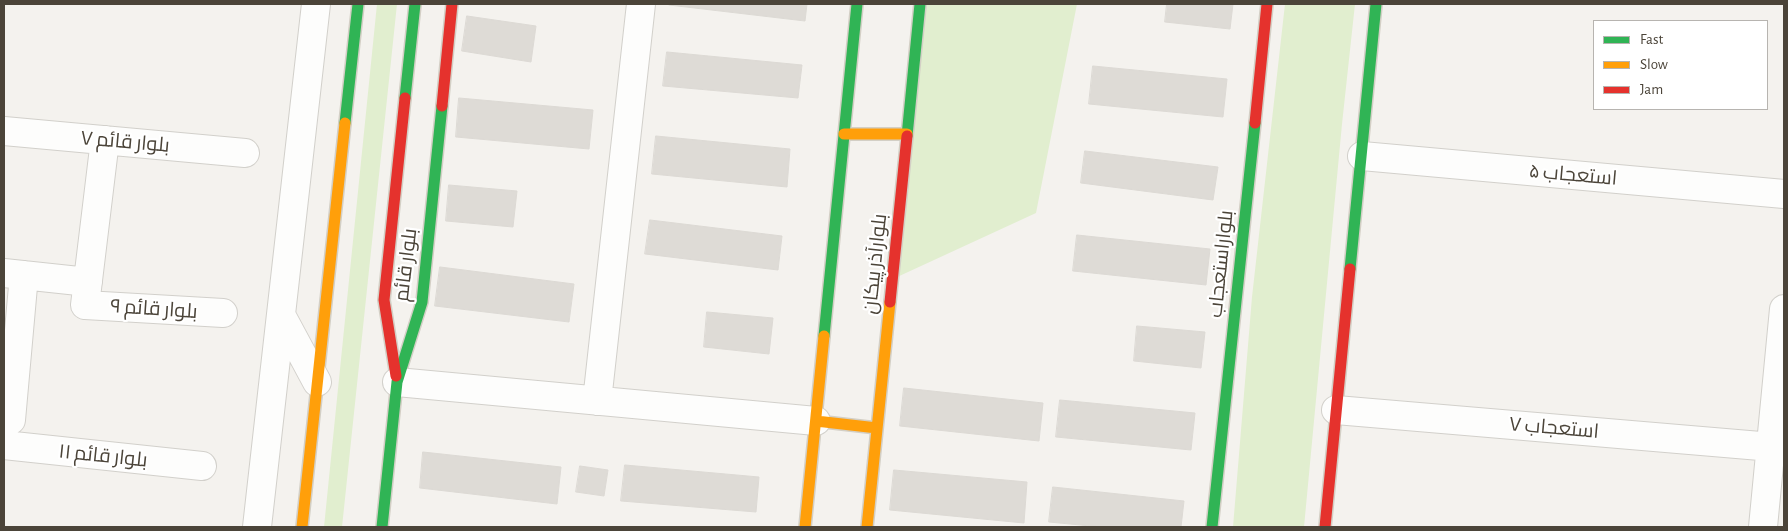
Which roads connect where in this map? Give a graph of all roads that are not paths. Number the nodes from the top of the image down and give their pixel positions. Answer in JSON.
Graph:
{"nodes":[{"id":1,"x":316,"y":4,"type":"edge"},
{"id":2,"x":358,"y":4,"type":"edge"},
{"id":3,"x":415,"y":4,"type":"edge"},
{"id":4,"x":452,"y":4,"type":"edge"},
{"id":5,"x":641,"y":4,"type":"edge"},
{"id":6,"x":857,"y":4,"type":"edge"},
{"id":7,"x":920,"y":4,"type":"edge"},
{"id":8,"x":1267,"y":4,"type":"edge"},
{"id":9,"x":1376,"y":4,"type":"edge"},
{"id":10,"x":4,"y":131,"type":"edge"},
{"id":11,"x":844,"y":134,"type":"junction"},
{"id":12,"x":907,"y":134,"type":"junction"},
{"id":13,"x":105,"y":140,"type":"junction"},
{"id":14,"x":246,"y":153,"type":"dead end"},
{"id":15,"x":1362,"y":156,"type":"junction"},
{"id":16,"x":1784,"y":194,"type":"edge"},
{"id":17,"x":14,"y":274,"type":"edge"},
{"id":18,"x":87,"y":293,"type":"junction"},
{"id":19,"x":1784,"y":309,"type":"edge"},
{"id":20,"x":223,"y":313,"type":"dead end"},
{"id":21,"x":281,"y":315,"type":"junction"},
{"id":22,"x":317,"y":382,"type":"junction"},
{"id":23,"x":397,"y":382,"type":"junction"},
{"id":24,"x":597,"y":401,"type":"junction"},
{"id":25,"x":1336,"y":410,"type":"junction"},
{"id":26,"x":816,"y":421,"type":"junction"},
{"id":27,"x":878,"y":428,"type":"junction"},
{"id":28,"x":7,"y":432,"type":"edge"},
{"id":29,"x":1778,"y":448,"type":"edge"},
{"id":30,"x":202,"y":466,"type":"dead end"},
{"id":31,"x":257,"y":527,"type":"edge"},
{"id":32,"x":302,"y":527,"type":"edge"},
{"id":33,"x":382,"y":527,"type":"edge"},
{"id":34,"x":805,"y":527,"type":"edge"},
{"id":35,"x":867,"y":527,"type":"edge"},
{"id":36,"x":1212,"y":527,"type":"edge"},
{"id":37,"x":1325,"y":527,"type":"edge"},
{"id":38,"x":1764,"y":527,"type":"edge"}],
"edges":[{"from":1,"to":21,"type":"street"},
{"from":2,"to":22,"type":"street"},
{"from":3,"to":23,"type":"street"},
{"from":4,"to":23,"type":"street","name":"بلوار قائم"},
{"from":5,"to":24,"type":"street"},
{"from":6,"to":11,"type":"street"},
{"from":7,"to":12,"type":"street","name":"بلوارآذر پیکان"},
{"from":8,"to":36,"type":"street","name":"بلواراستعجاب"},
{"from":9,"to":15,"type":"street"},
{"from":10,"to":13,"type":"street","name":"بلوار قائم ۷"},
{"from":11,"to":12,"type":"street"},
{"from":11,"to":26,"type":"street"},
{"from":12,"to":27,"type":"street","name":"بلوارآذر پیکان"},
{"from":13,"to":14,"type":"street","name":"بلوار قائم ۷"},
{"from":13,"to":18,"type":"street"},
{"from":15,"to":16,"type":"street","name":"استعجاب ۵"},
{"from":15,"to":25,"type":"street"},
{"from":17,"to":18,"type":"street","name":"بلوار قائم ۹"},
{"from":17,"to":28,"type":"street"},
{"from":18,"to":20,"type":"street","name":"بلوار قائم ۹"},
{"from":19,"to":29,"type":"street"},
{"from":21,"to":22,"type":"street"},
{"from":21,"to":31,"type":"street"},
{"from":22,"to":32,"type":"street"},
{"from":23,"to":24,"type":"street"},
{"from":23,"to":33,"type":"street","name":"بلوار قائم"},
{"from":24,"to":26,"type":"street"},
{"from":25,"to":29,"type":"street","name":"استعجاب ۷"},
{"from":25,"to":37,"type":"street"},
{"from":26,"to":27,"type":"street"},
{"from":26,"to":34,"type":"street"},
{"from":27,"to":35,"type":"street","name":"بلوارآذر پیکان"},
{"from":28,"to":30,"type":"street","name":"بلوار قائم ۱۱"},
{"from":29,"to":38,"type":"street"}]}
